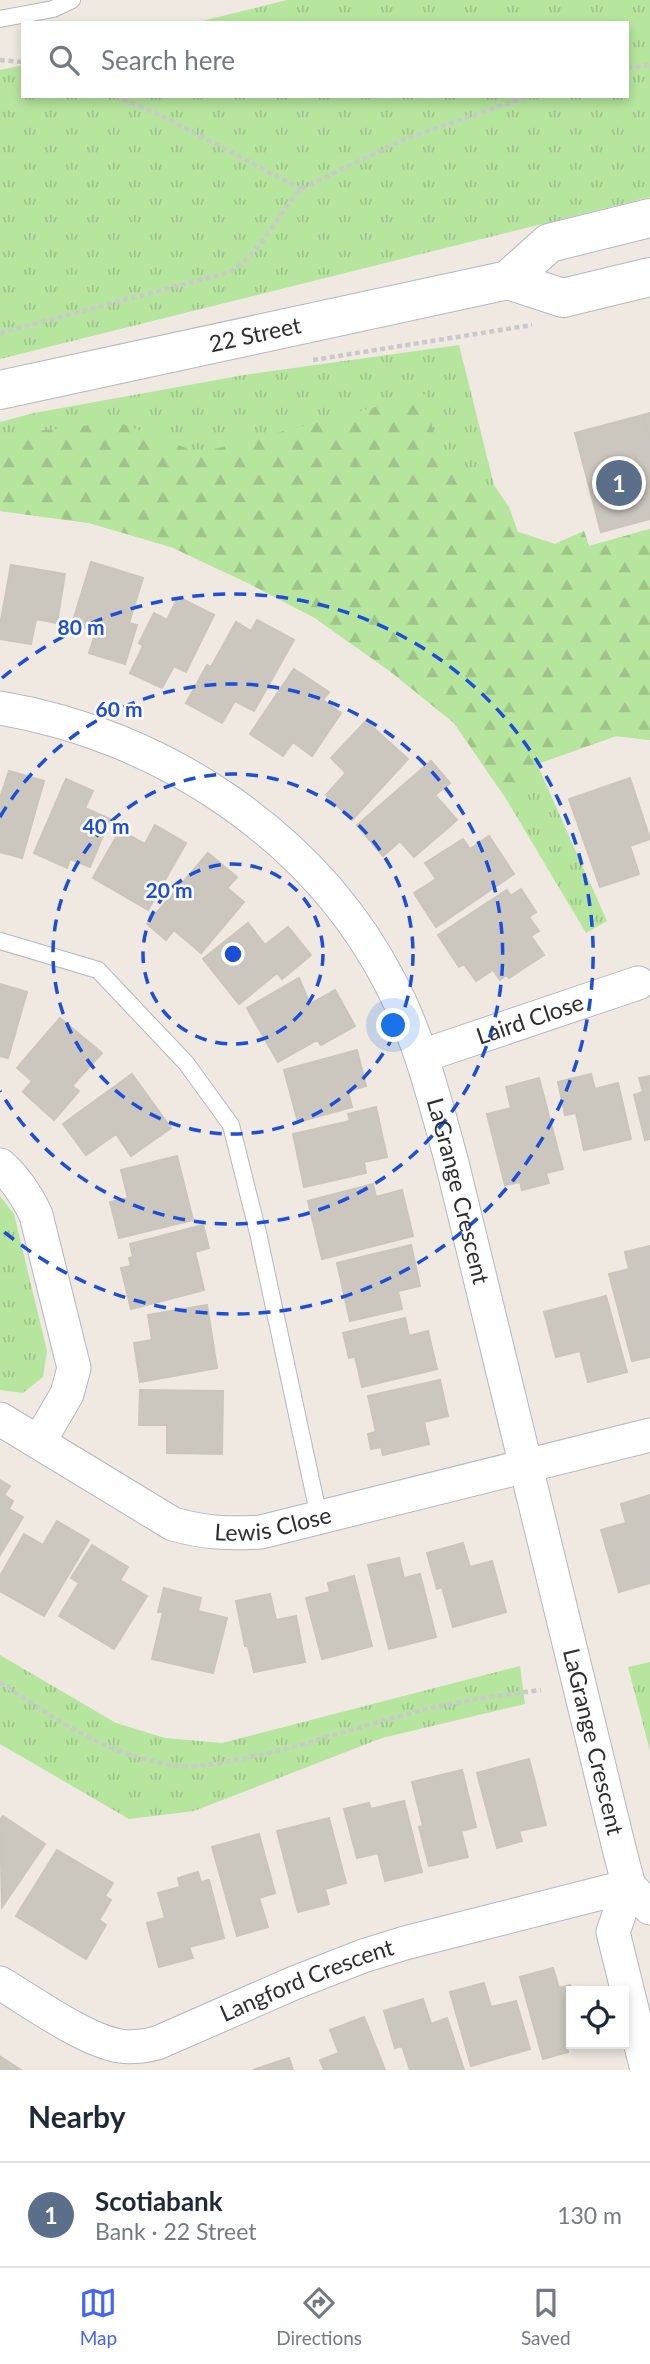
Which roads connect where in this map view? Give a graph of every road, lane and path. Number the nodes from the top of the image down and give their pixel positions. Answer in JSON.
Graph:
{"nodes":[{"id":1,"x":72,"y":0,"type":"edge"},
{"id":2,"x":0,"y":19,"type":"edge"},
{"id":3,"x":0,"y":60,"type":"edge"},
{"id":4,"x":21,"y":62,"type":"edge"},
{"id":5,"x":650,"y":65,"type":"edge"},
{"id":6,"x":629,"y":68,"type":"edge"},
{"id":7,"x":119,"y":98,"type":"edge"},
{"id":8,"x":523,"y":98,"type":"edge"},
{"id":9,"x":301,"y":189,"type":"junction"},
{"id":10,"x":650,"y":218,"type":"edge"},
{"id":11,"x":650,"y":277,"type":"edge"},
{"id":12,"x":508,"y":280,"type":"junction"},
{"id":13,"x":542,"y":324,"type":"dead end"},
{"id":14,"x":0,"y":333,"type":"edge"},
{"id":15,"x":302,"y":362,"type":"dead end"},
{"id":16,"x":0,"y":390,"type":"edge"},
{"id":17,"x":0,"y":708,"type":"edge"},
{"id":18,"x":0,"y":942,"type":"edge"},
{"id":19,"x":638,"y":983,"type":"dead end"},
{"id":20,"x":422,"y":1056,"type":"junction"},
{"id":21,"x":0,"y":1165,"type":"edge"},
{"id":22,"x":0,"y":1419,"type":"edge"},
{"id":23,"x":650,"y":1435,"type":"edge"},
{"id":24,"x":39,"y":1442,"type":"junction"},
{"id":25,"x":527,"y":1466,"type":"junction"},
{"id":26,"x":319,"y":1517,"type":"junction"},
{"id":27,"x":0,"y":1682,"type":"edge"},
{"id":28,"x":541,"y":1690,"type":"dead end"},
{"id":29,"x":640,"y":1897,"type":"edge"},
{"id":30,"x":0,"y":1983,"type":"edge"},
{"id":31,"x":647,"y":2070,"type":"edge"}],
"edges":[{"from":1,"to":2,"type":"lane"},
{"from":3,"to":4,"type":"path"},
{"from":5,"to":6,"type":"path"},
{"from":7,"to":9,"type":"path"},
{"from":8,"to":9,"type":"path"},
{"from":9,"to":14,"type":"path"},
{"from":10,"to":12,"type":"street","name":"22 Street"},
{"from":11,"to":12,"type":"street"},
{"from":12,"to":16,"type":"street","name":"22 Street"},
{"from":13,"to":15,"type":"path"},
{"from":17,"to":20,"type":"street","name":"LaGrange Crescent"},
{"from":18,"to":26,"type":"lane"},
{"from":19,"to":20,"type":"street","name":"Laird Close"},
{"from":20,"to":25,"type":"street","name":"LaGrange Crescent"},
{"from":21,"to":24,"type":"street"},
{"from":22,"to":24,"type":"street","name":"Lewis Close"},
{"from":23,"to":25,"type":"street","name":"Lewis Close"},
{"from":24,"to":26,"type":"street","name":"Lewis Close"},
{"from":25,"to":26,"type":"street","name":"Lewis Close"},
{"from":25,"to":29,"type":"street","name":"LaGrange Crescent"},
{"from":27,"to":28,"type":"path"},
{"from":29,"to":30,"type":"street","name":"Langford Crescent"},
{"from":29,"to":31,"type":"street"}]}
